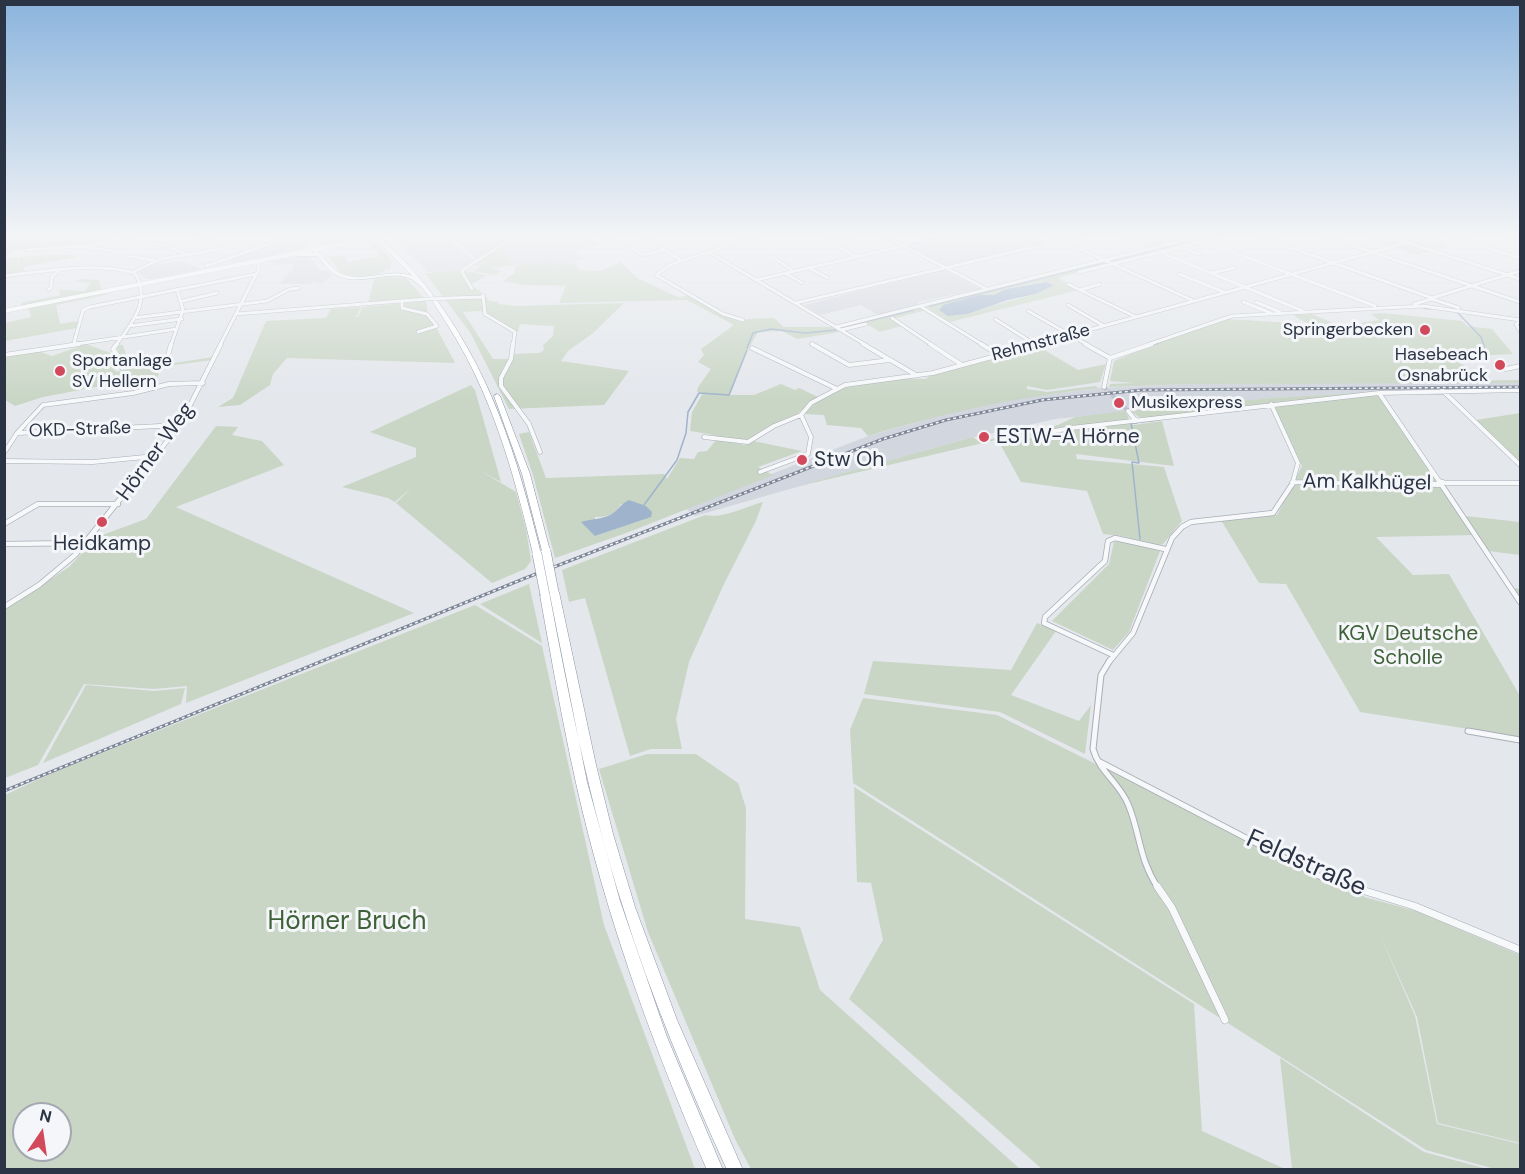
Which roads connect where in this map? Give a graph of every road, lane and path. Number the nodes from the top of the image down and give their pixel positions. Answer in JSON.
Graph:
{"nodes":[{"id":1,"x":177,"y":289,"type":"edge"},
{"id":2,"x":113,"y":290,"type":"edge"},
{"id":3,"x":143,"y":290,"type":"edge"},
{"id":4,"x":173,"y":290,"type":"edge"},
{"id":5,"x":248,"y":290,"type":"edge"},
{"id":6,"x":289,"y":290,"type":"edge"},
{"id":7,"x":427,"y":290,"type":"edge"},
{"id":8,"x":433,"y":290,"type":"edge"},
{"id":9,"x":681,"y":290,"type":"edge"},
{"id":10,"x":773,"y":290,"type":"edge"},
{"id":11,"x":852,"y":290,"type":"edge"},
{"id":12,"x":984,"y":290,"type":"edge"},
{"id":13,"x":1080,"y":290,"type":"edge"},
{"id":14,"x":1170,"y":290,"type":"edge"},
{"id":15,"x":1218,"y":290,"type":"edge"},
{"id":16,"x":1237,"y":290,"type":"edge"},
{"id":17,"x":1253,"y":290,"type":"edge"},
{"id":18,"x":1331,"y":290,"type":"edge"},
{"id":19,"x":1409,"y":290,"type":"edge"},
{"id":20,"x":1459,"y":290,"type":"edge"},
{"id":21,"x":1484,"y":290,"type":"edge"},
{"id":22,"x":216,"y":293,"type":"dead end"},
{"id":23,"x":1226,"y":293,"type":"junction"},
{"id":24,"x":144,"y":296,"type":"junction"},
{"id":25,"x":1432,"y":298,"type":"junction"},
{"id":26,"x":183,"y":301,"type":"junction"},
{"id":27,"x":402,"y":301,"type":"junction"},
{"id":28,"x":1195,"y":301,"type":"junction"},
{"id":29,"x":1243,"y":302,"type":"dead end"},
{"id":30,"x":1256,"y":302,"type":"dead end"},
{"id":31,"x":1521,"y":302,"type":"edge"},
{"id":32,"x":796,"y":303,"type":"junction"},
{"id":33,"x":1414,"y":304,"type":"dead end"},
{"id":34,"x":241,"y":305,"type":"junction"},
{"id":35,"x":920,"y":306,"type":"junction"},
{"id":36,"x":1068,"y":306,"type":"dead end"},
{"id":37,"x":1377,"y":308,"type":"junction"},
{"id":38,"x":4,"y":311,"type":"edge"},
{"id":39,"x":1028,"y":311,"type":"dead end"},
{"id":40,"x":1464,"y":311,"type":"junction"},
{"id":41,"x":184,"y":312,"type":"junction"},
{"id":42,"x":1306,"y":312,"type":"junction"},
{"id":43,"x":1283,"y":313,"type":"junction"},
{"id":44,"x":236,"y":314,"type":"junction"},
{"id":45,"x":1272,"y":314,"type":"junction"},
{"id":46,"x":1136,"y":317,"type":"junction"},
{"id":47,"x":134,"y":318,"type":"junction"},
{"id":48,"x":892,"y":318,"type":"dead end"},
{"id":49,"x":182,"y":319,"type":"junction"},
{"id":50,"x":995,"y":319,"type":"dead end"},
{"id":51,"x":1220,"y":319,"type":"junction"},
{"id":52,"x":743,"y":320,"type":"dead end"},
{"id":53,"x":1521,"y":320,"type":"edge"},
{"id":54,"x":1225,"y":321,"type":"dead end"},
{"id":55,"x":866,"y":324,"type":"dead end"},
{"id":56,"x":129,"y":326,"type":"junction"},
{"id":57,"x":1104,"y":326,"type":"junction"},
{"id":58,"x":836,"y":327,"type":"junction"},
{"id":59,"x":177,"y":329,"type":"junction"},
{"id":60,"x":841,"y":330,"type":"junction"},
{"id":61,"x":1521,"y":331,"type":"edge"},
{"id":62,"x":418,"y":332,"type":"dead end"},
{"id":63,"x":1071,"y":335,"type":"junction"},
{"id":64,"x":123,"y":336,"type":"junction"},
{"id":65,"x":74,"y":343,"type":"junction"},
{"id":66,"x":812,"y":344,"type":"dead end"},
{"id":67,"x":1036,"y":345,"type":"junction"},
{"id":68,"x":752,"y":348,"type":"dead end"},
{"id":69,"x":4,"y":355,"type":"edge"},
{"id":70,"x":999,"y":355,"type":"junction"},
{"id":71,"x":168,"y":356,"type":"dead end"},
{"id":72,"x":1110,"y":358,"type":"junction"},
{"id":73,"x":890,"y":360,"type":"junction"},
{"id":74,"x":962,"y":365,"type":"junction"},
{"id":75,"x":1521,"y":366,"type":"edge"},
{"id":76,"x":122,"y":368,"type":"dead end"},
{"id":77,"x":1506,"y":369,"type":"dead end"},
{"id":78,"x":916,"y":375,"type":"junction"},
{"id":79,"x":203,"y":383,"type":"junction"},
{"id":80,"x":1104,"y":387,"type":"dead end"},
{"id":81,"x":837,"y":389,"type":"junction"},
{"id":82,"x":1442,"y":390,"type":"junction"},
{"id":83,"x":1521,"y":390,"type":"edge"},
{"id":84,"x":1379,"y":393,"type":"junction"},
{"id":85,"x":1271,"y":404,"type":"junction"},
{"id":86,"x":1128,"y":411,"type":"tunnel mouth"},
{"id":87,"x":801,"y":415,"type":"junction"},
{"id":88,"x":1136,"y":421,"type":"junction"},
{"id":89,"x":180,"y":425,"type":"junction"},
{"id":90,"x":17,"y":433,"type":"junction"},
{"id":91,"x":1034,"y":435,"type":"dead end"},
{"id":92,"x":704,"y":437,"type":"dead end"},
{"id":93,"x":540,"y":452,"type":"dead end"},
{"id":94,"x":4,"y":453,"type":"edge"},
{"id":95,"x":155,"y":456,"type":"junction"},
{"id":96,"x":4,"y":461,"type":"edge"},
{"id":97,"x":1521,"y":465,"type":"edge"},
{"id":98,"x":760,"y":472,"type":"dead end"},
{"id":99,"x":1292,"y":482,"type":"junction"},
{"id":100,"x":1442,"y":483,"type":"junction"},
{"id":101,"x":1521,"y":483,"type":"edge"},
{"id":102,"x":118,"y":504,"type":"junction"},
{"id":103,"x":4,"y":524,"type":"edge"},
{"id":104,"x":85,"y":543,"type":"junction"},
{"id":105,"x":4,"y":544,"type":"edge"},
{"id":106,"x":1166,"y":549,"type":"junction"},
{"id":107,"x":542,"y":552,"type":"junction"},
{"id":108,"x":550,"y":593,"type":"junction"},
{"id":109,"x":1521,"y":602,"type":"edge"},
{"id":110,"x":4,"y":607,"type":"edge"},
{"id":111,"x":1113,"y":656,"type":"junction"},
{"id":112,"x":1468,"y":731,"type":"dead end"},
{"id":113,"x":1521,"y":740,"type":"edge"},
{"id":114,"x":1099,"y":761,"type":"junction"},
{"id":115,"x":1521,"y":950,"type":"edge"},
{"id":116,"x":1225,"y":1020,"type":"dead end"},
{"id":117,"x":715,"y":1170,"type":"edge"},
{"id":118,"x":735,"y":1170,"type":"edge"}],
"edges":[{"from":1,"to":26,"type":"street"},
{"from":2,"to":38,"type":"main road"},
{"from":3,"to":24,"type":"street"},
{"from":4,"to":24,"type":"street"},
{"from":5,"to":34,"type":"street","name":"Hörner Weg"},
{"from":6,"to":34,"type":"street"},
{"from":7,"to":107,"type":"highway"},
{"from":8,"to":107,"type":"highway"},
{"from":9,"to":52,"type":"street"},
{"from":10,"to":32,"type":"street"},
{"from":11,"to":32,"type":"street"},
{"from":12,"to":35,"type":"street"},
{"from":13,"to":46,"type":"street"},
{"from":14,"to":28,"type":"street"},
{"from":15,"to":23,"type":"street"},
{"from":16,"to":23,"type":"street","name":"Rehmstraße"},
{"from":17,"to":42,"type":"street"},
{"from":18,"to":37,"type":"street"},
{"from":19,"to":25,"type":"street"},
{"from":20,"to":25,"type":"street"},
{"from":21,"to":31,"type":"street"},
{"from":22,"to":26,"type":"street"},
{"from":23,"to":28,"type":"street","name":"Rehmstraße"},
{"from":24,"to":47,"type":"street"},
{"from":24,"to":65,"type":"street"},
{"from":25,"to":33,"type":"street"},
{"from":25,"to":40,"type":"street"},
{"from":26,"to":41,"type":"street"},
{"from":27,"to":44,"type":"street"},
{"from":27,"to":62,"type":"street"},
{"from":27,"to":93,"type":"street","bridge":true},
{"from":28,"to":46,"type":"street","name":"Rehmstraße"},
{"from":29,"to":45,"type":"street"},
{"from":30,"to":43,"type":"street"},
{"from":32,"to":58,"type":"street"},
{"from":34,"to":41,"type":"street"},
{"from":34,"to":44,"type":"street","name":"Hörner Weg"},
{"from":35,"to":58,"type":"street"},
{"from":35,"to":70,"type":"street"},
{"from":36,"to":57,"type":"street"},
{"from":37,"to":40,"type":"street"},
{"from":37,"to":42,"type":"street"},
{"from":39,"to":63,"type":"street"},
{"from":40,"to":53,"type":"street"},
{"from":41,"to":47,"type":"street"},
{"from":41,"to":49,"type":"street"},
{"from":42,"to":43,"type":"street"},
{"from":43,"to":45,"type":"street"},
{"from":44,"to":79,"type":"street","name":"Hörner Weg"},
{"from":45,"to":51,"type":"street"},
{"from":46,"to":57,"type":"street","name":"Rehmstraße"},
{"from":47,"to":56,"type":"street"},
{"from":48,"to":74,"type":"street"},
{"from":49,"to":56,"type":"street"},
{"from":49,"to":59,"type":"street"},
{"from":50,"to":67,"type":"street"},
{"from":51,"to":54,"type":"street"},
{"from":51,"to":72,"type":"street"},
{"from":53,"to":61,"type":"street"},
{"from":55,"to":60,"type":"street"},
{"from":56,"to":64,"type":"street"},
{"from":57,"to":63,"type":"street","name":"Rehmstraße"},
{"from":58,"to":60,"type":"street"},
{"from":59,"to":64,"type":"street"},
{"from":59,"to":71,"type":"street"},
{"from":60,"to":73,"type":"street"},
{"from":63,"to":67,"type":"street","name":"Rehmstraße"},
{"from":63,"to":72,"type":"street"},
{"from":64,"to":65,"type":"street"},
{"from":64,"to":76,"type":"street"},
{"from":65,"to":69,"type":"street"},
{"from":66,"to":73,"type":"street"},
{"from":67,"to":70,"type":"street","name":"Rehmstraße"},
{"from":68,"to":81,"type":"street"},
{"from":70,"to":74,"type":"street","name":"Rehmstraße"},
{"from":72,"to":80,"type":"street"},
{"from":73,"to":78,"type":"street"},
{"from":74,"to":78,"type":"street","name":"Rehmstraße"},
{"from":75,"to":77,"type":"street"},
{"from":78,"to":81,"type":"street","name":"Rehmstraße"},
{"from":79,"to":89,"type":"street","name":"Hörner Weg"},
{"from":79,"to":90,"type":"street"},
{"from":81,"to":87,"type":"street","name":"Rehmstraße"},
{"from":82,"to":83,"type":"street"},
{"from":82,"to":84,"type":"street"},
{"from":82,"to":97,"type":"street"},
{"from":84,"to":85,"type":"street"},
{"from":84,"to":100,"type":"street"},
{"from":85,"to":88,"type":"street"},
{"from":85,"to":99,"type":"street"},
{"from":86,"to":88,"type":"street"},
{"from":87,"to":92,"type":"street","name":"Rehmstraße"},
{"from":87,"to":98,"type":"street"},
{"from":88,"to":91,"type":"street"},
{"from":89,"to":90,"type":"street","name":"OKD-Straße"},
{"from":89,"to":95,"type":"street","name":"Hörner Weg"},
{"from":90,"to":94,"type":"street"},
{"from":95,"to":96,"type":"street"},
{"from":95,"to":102,"type":"street","name":"Hörner Weg"},
{"from":99,"to":100,"type":"street","name":"Am Kalkhügel"},
{"from":99,"to":106,"type":"street"},
{"from":100,"to":101,"type":"street","name":"Am Kalkhügel"},
{"from":100,"to":109,"type":"street"},
{"from":102,"to":103,"type":"street"},
{"from":102,"to":104,"type":"street","name":"Hörner Weg"},
{"from":104,"to":105,"type":"street"},
{"from":104,"to":110,"type":"street","name":"Hörner Weg"},
{"from":106,"to":111,"type":"street"},
{"from":106,"to":111,"type":"street"},
{"from":107,"to":108,"type":"highway","bridge":true},
{"from":108,"to":117,"type":"highway"},
{"from":108,"to":118,"type":"highway"},
{"from":111,"to":114,"type":"street"},
{"from":112,"to":113,"type":"street"},
{"from":114,"to":115,"type":"street","name":"Feldstraße"},
{"from":114,"to":116,"type":"street"}]}
